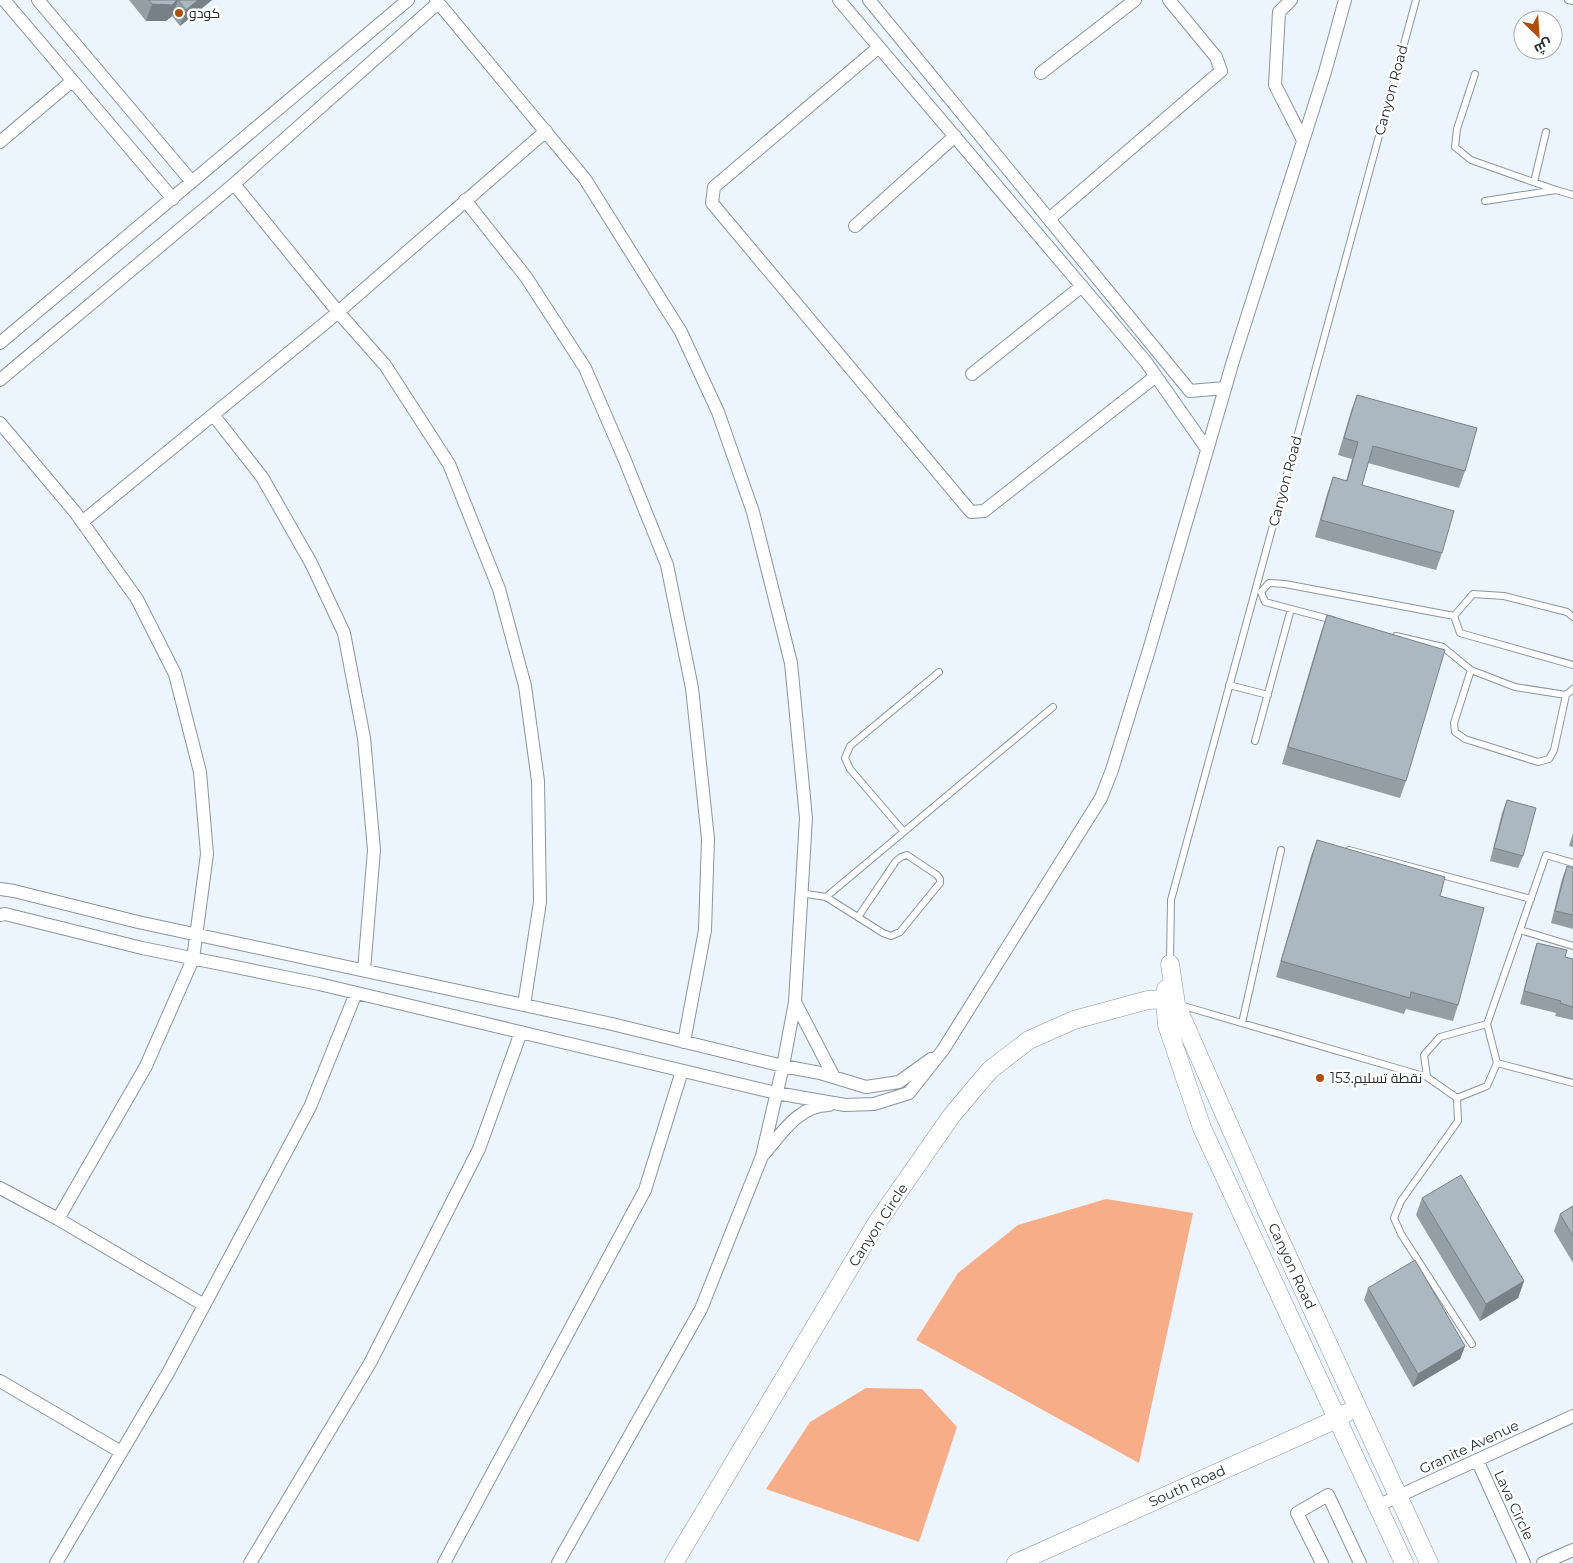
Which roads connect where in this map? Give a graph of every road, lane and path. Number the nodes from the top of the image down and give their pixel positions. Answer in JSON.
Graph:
{"nodes":[{"id":1,"x":4,"y":0,"type":"edge"},
{"id":2,"x":38,"y":0,"type":"edge"},
{"id":3,"x":408,"y":0,"type":"edge"},
{"id":4,"x":839,"y":0,"type":"edge"},
{"id":5,"x":869,"y":0,"type":"edge"},
{"id":6,"x":1135,"y":0,"type":"edge"},
{"id":7,"x":1168,"y":0,"type":"edge"},
{"id":8,"x":1291,"y":0,"type":"edge"},
{"id":9,"x":1345,"y":0,"type":"edge"},
{"id":10,"x":1416,"y":0,"type":"edge"},
{"id":11,"x":1568,"y":0,"type":"edge"},
{"id":12,"x":1573,"y":1,"type":"edge"},
{"id":13,"x":437,"y":2,"type":"edge"},
{"id":14,"x":879,"y":47,"type":"junction"},
{"id":15,"x":1040,"y":73,"type":"dead end"},
{"id":16,"x":1475,"y":74,"type":"dead end"},
{"id":17,"x":72,"y":81,"type":"junction"},
{"id":18,"x":546,"y":131,"type":"junction"},
{"id":19,"x":1546,"y":132,"type":"dead end"},
{"id":20,"x":954,"y":136,"type":"junction"},
{"id":21,"x":1303,"y":140,"type":"junction"},
{"id":22,"x":0,"y":142,"type":"edge"},
{"id":23,"x":192,"y":182,"type":"junction"},
{"id":24,"x":1534,"y":182,"type":"junction"},
{"id":25,"x":234,"y":184,"type":"junction"},
{"id":26,"x":1556,"y":190,"type":"junction"},
{"id":27,"x":1573,"y":195,"type":"edge"},
{"id":28,"x":173,"y":199,"type":"junction"},
{"id":29,"x":466,"y":200,"type":"junction"},
{"id":30,"x":1485,"y":201,"type":"dead end"},
{"id":31,"x":1049,"y":219,"type":"junction"},
{"id":32,"x":855,"y":226,"type":"dead end"},
{"id":33,"x":1082,"y":286,"type":"junction"},
{"id":34,"x":338,"y":312,"type":"junction"},
{"id":35,"x":3,"y":338,"type":"edge"},
{"id":36,"x":972,"y":374,"type":"dead end"},
{"id":37,"x":1156,"y":376,"type":"junction"},
{"id":38,"x":0,"y":380,"type":"edge"},
{"id":39,"x":1225,"y":388,"type":"junction"},
{"id":40,"x":214,"y":416,"type":"junction"},
{"id":41,"x":0,"y":423,"type":"edge"},
{"id":42,"x":1207,"y":449,"type":"junction"},
{"id":43,"x":82,"y":522,"type":"junction"},
{"id":44,"x":1257,"y":581,"type":"junction"},
{"id":45,"x":1269,"y":584,"type":"junction"},
{"id":46,"x":1253,"y":598,"type":"junction"},
{"id":47,"x":1265,"y":602,"type":"junction"},
{"id":48,"x":1291,"y":609,"type":"junction"},
{"id":49,"x":1454,"y":616,"type":"junction"},
{"id":50,"x":1573,"y":617,"type":"edge"},
{"id":51,"x":1338,"y":621,"type":"edge"},
{"id":52,"x":1386,"y":633,"type":"edge"},
{"id":53,"x":1573,"y":665,"type":"edge"},
{"id":54,"x":1471,"y":670,"type":"junction"},
{"id":55,"x":939,"y":672,"type":"dead end"},
{"id":56,"x":1229,"y":685,"type":"junction"},
{"id":57,"x":1573,"y":689,"type":"edge"},
{"id":58,"x":1268,"y":695,"type":"junction"},
{"id":59,"x":1566,"y":695,"type":"junction"},
{"id":60,"x":1053,"y":707,"type":"dead end"},
{"id":61,"x":1255,"y":741,"type":"dead end"},
{"id":62,"x":904,"y":832,"type":"junction"},
{"id":63,"x":1280,"y":850,"type":"dead end"},
{"id":64,"x":1349,"y":850,"type":"edge"},
{"id":65,"x":1573,"y":863,"type":"edge"},
{"id":66,"x":0,"y":889,"type":"edge"},
{"id":67,"x":800,"y":893,"type":"junction"},
{"id":68,"x":826,"y":897,"type":"junction"},
{"id":69,"x":1531,"y":899,"type":"junction"},
{"id":70,"x":0,"y":915,"type":"edge"},
{"id":71,"x":858,"y":917,"type":"junction"},
{"id":72,"x":1520,"y":930,"type":"junction"},
{"id":73,"x":195,"y":934,"type":"junction"},
{"id":74,"x":1573,"y":946,"type":"edge"},
{"id":75,"x":193,"y":959,"type":"junction"},
{"id":76,"x":1170,"y":964,"type":"joint"},
{"id":77,"x":364,"y":970,"type":"junction"},
{"id":78,"x":356,"y":993,"type":"junction"},
{"id":79,"x":795,"y":1002,"type":"junction"},
{"id":80,"x":1170,"y":1002,"type":"junction"},
{"id":81,"x":524,"y":1005,"type":"junction"},
{"id":82,"x":1242,"y":1023,"type":"junction"},
{"id":83,"x":1487,"y":1024,"type":"junction"},
{"id":84,"x":521,"y":1032,"type":"junction"},
{"id":85,"x":684,"y":1042,"type":"junction"},
{"id":86,"x":943,"y":1050,"type":"junction"},
{"id":87,"x":1497,"y":1063,"type":"junction"},
{"id":88,"x":783,"y":1066,"type":"junction"},
{"id":89,"x":682,"y":1071,"type":"junction"},
{"id":90,"x":834,"y":1077,"type":"junction"},
{"id":91,"x":1427,"y":1077,"type":"junction"},
{"id":92,"x":1573,"y":1083,"type":"edge"},
{"id":93,"x":776,"y":1093,"type":"junction"},
{"id":94,"x":1457,"y":1098,"type":"junction"},
{"id":95,"x":845,"y":1105,"type":"junction"},
{"id":96,"x":762,"y":1156,"type":"junction"},
{"id":97,"x":0,"y":1188,"type":"edge"},
{"id":98,"x":58,"y":1219,"type":"junction"},
{"id":99,"x":204,"y":1305,"type":"junction"},
{"id":100,"x":1472,"y":1344,"type":"dead end"},
{"id":101,"x":0,"y":1380,"type":"edge"},
{"id":102,"x":1357,"y":1406,"type":"junction"},
{"id":103,"x":1573,"y":1416,"type":"edge"},
{"id":104,"x":1337,"y":1419,"type":"junction"},
{"id":105,"x":121,"y":1452,"type":"junction"},
{"id":106,"x":1477,"y":1460,"type":"junction"},
{"id":107,"x":1398,"y":1496,"type":"junction"},
{"id":108,"x":1377,"y":1506,"type":"junction"},
{"id":109,"x":1573,"y":1550,"type":"edge"},
{"id":110,"x":56,"y":1563,"type":"edge"},
{"id":111,"x":250,"y":1563,"type":"edge"},
{"id":112,"x":444,"y":1563,"type":"edge"},
{"id":113,"x":558,"y":1563,"type":"edge"},
{"id":114,"x":674,"y":1563,"type":"edge"},
{"id":115,"x":1016,"y":1563,"type":"edge"},
{"id":116,"x":1322,"y":1563,"type":"edge"},
{"id":117,"x":1360,"y":1563,"type":"edge"},
{"id":118,"x":1404,"y":1563,"type":"edge"},
{"id":119,"x":1429,"y":1563,"type":"edge"},
{"id":120,"x":1524,"y":1563,"type":"edge"},
{"id":121,"x":1543,"y":1563,"type":"edge"}],
"edges":[{"from":1,"to":17,"type":"street"},
{"from":2,"to":23,"type":"street"},
{"from":3,"to":23,"type":"street"},
{"from":4,"to":14,"type":"street"},
{"from":5,"to":31,"type":"street"},
{"from":6,"to":15,"type":"street"},
{"from":7,"to":31,"type":"street"},
{"from":8,"to":21,"type":"street"},
{"from":9,"to":21,"type":"street"},
{"from":10,"to":44,"type":"lane","name":"Canyon Road"},
{"from":11,"to":12,"type":"lane"},
{"from":13,"to":18,"type":"street"},
{"from":13,"to":25,"type":"street"},
{"from":14,"to":20,"type":"street"},
{"from":14,"to":37,"type":"street"},
{"from":16,"to":24,"type":"lane"},
{"from":17,"to":22,"type":"street"},
{"from":17,"to":28,"type":"street"},
{"from":18,"to":29,"type":"street"},
{"from":18,"to":67,"type":"street"},
{"from":19,"to":24,"type":"lane"},
{"from":20,"to":32,"type":"street"},
{"from":20,"to":33,"type":"street"},
{"from":21,"to":39,"type":"street"},
{"from":23,"to":28,"type":"street"},
{"from":24,"to":26,"type":"lane"},
{"from":25,"to":34,"type":"street"},
{"from":25,"to":38,"type":"street"},
{"from":26,"to":27,"type":"lane"},
{"from":26,"to":30,"type":"lane"},
{"from":28,"to":35,"type":"street"},
{"from":29,"to":34,"type":"street"},
{"from":29,"to":85,"type":"street"},
{"from":31,"to":39,"type":"street"},
{"from":33,"to":36,"type":"street"},
{"from":33,"to":37,"type":"street"},
{"from":34,"to":40,"type":"street"},
{"from":34,"to":81,"type":"street"},
{"from":37,"to":42,"type":"street"},
{"from":39,"to":42,"type":"street"},
{"from":40,"to":43,"type":"street"},
{"from":40,"to":77,"type":"street"},
{"from":41,"to":43,"type":"street"},
{"from":42,"to":86,"type":"street"},
{"from":43,"to":73,"type":"street"},
{"from":44,"to":45,"type":"lane"},
{"from":44,"to":46,"type":"lane","name":"Canyon Road"},
{"from":45,"to":47,"type":"lane"},
{"from":45,"to":49,"type":"lane"},
{"from":46,"to":47,"type":"lane"},
{"from":46,"to":56,"type":"lane","name":"Canyon Road"},
{"from":47,"to":48,"type":"lane"},
{"from":48,"to":51,"type":"lane"},
{"from":48,"to":58,"type":"lane"},
{"from":49,"to":50,"type":"lane"},
{"from":49,"to":53,"type":"lane"},
{"from":52,"to":54,"type":"lane"},
{"from":54,"to":59,"type":"lane"},
{"from":54,"to":59,"type":"lane"},
{"from":55,"to":62,"type":"lane"},
{"from":56,"to":58,"type":"lane"},
{"from":56,"to":76,"type":"lane","name":"Canyon Road"},
{"from":57,"to":59,"type":"lane"},
{"from":58,"to":61,"type":"lane"},
{"from":60,"to":62,"type":"lane"},
{"from":62,"to":68,"type":"lane"},
{"from":63,"to":82,"type":"lane"},
{"from":64,"to":69,"type":"lane"},
{"from":65,"to":69,"type":"lane"},
{"from":66,"to":73,"type":"street"},
{"from":67,"to":68,"type":"lane"},
{"from":67,"to":79,"type":"street"},
{"from":68,"to":71,"type":"lane"},
{"from":69,"to":72,"type":"lane"},
{"from":70,"to":75,"type":"street"},
{"from":71,"to":71,"type":"lane"},
{"from":72,"to":74,"type":"lane"},
{"from":72,"to":83,"type":"lane"},
{"from":73,"to":75,"type":"street"},
{"from":73,"to":77,"type":"street"},
{"from":75,"to":78,"type":"street"},
{"from":75,"to":98,"type":"street"},
{"from":76,"to":80,"type":"main road","name":"Canyon Road"},
{"from":77,"to":81,"type":"street"},
{"from":78,"to":84,"type":"street"},
{"from":78,"to":99,"type":"street"},
{"from":79,"to":88,"type":"street"},
{"from":79,"to":90,"type":"street"},
{"from":80,"to":82,"type":"lane"},
{"from":80,"to":102,"type":"main road","name":"Canyon Road"},
{"from":80,"to":104,"type":"main road","name":"Canyon Road"},
{"from":80,"to":114,"type":"main road","name":"Canyon Circle"},
{"from":81,"to":85,"type":"street"},
{"from":82,"to":91,"type":"lane"},
{"from":83,"to":87,"type":"lane"},
{"from":83,"to":91,"type":"lane"},
{"from":84,"to":89,"type":"street"},
{"from":84,"to":111,"type":"street"},
{"from":85,"to":88,"type":"street"},
{"from":86,"to":90,"type":"street"},
{"from":86,"to":95,"type":"street"},
{"from":87,"to":92,"type":"lane"},
{"from":87,"to":94,"type":"lane"},
{"from":88,"to":90,"type":"street"},
{"from":88,"to":93,"type":"street"},
{"from":89,"to":93,"type":"street"},
{"from":89,"to":112,"type":"street"},
{"from":91,"to":94,"type":"lane"},
{"from":93,"to":95,"type":"street"},
{"from":93,"to":96,"type":"street"},
{"from":94,"to":100,"type":"lane"},
{"from":95,"to":96,"type":"street"},
{"from":96,"to":113,"type":"street"},
{"from":97,"to":98,"type":"street"},
{"from":98,"to":99,"type":"street"},
{"from":99,"to":105,"type":"street"},
{"from":101,"to":105,"type":"street"},
{"from":102,"to":104,"type":"main road","name":"South Road"},
{"from":102,"to":107,"type":"main road","name":"Canyon Road"},
{"from":103,"to":106,"type":"street","name":"Granite Avenue"},
{"from":104,"to":108,"type":"main road","name":"Canyon Road"},
{"from":104,"to":115,"type":"main road","name":"South Road"},
{"from":105,"to":110,"type":"street"},
{"from":106,"to":107,"type":"street","name":"Granite Avenue"},
{"from":106,"to":120,"type":"street","name":"Lava Circle"},
{"from":107,"to":108,"type":"street","name":"Granite Avenue"},
{"from":107,"to":119,"type":"main road","name":"Canyon Road"},
{"from":108,"to":118,"type":"main road","name":"Canyon Road"},
{"from":109,"to":121,"type":"street"},
{"from":116,"to":117,"type":"street"}]}
